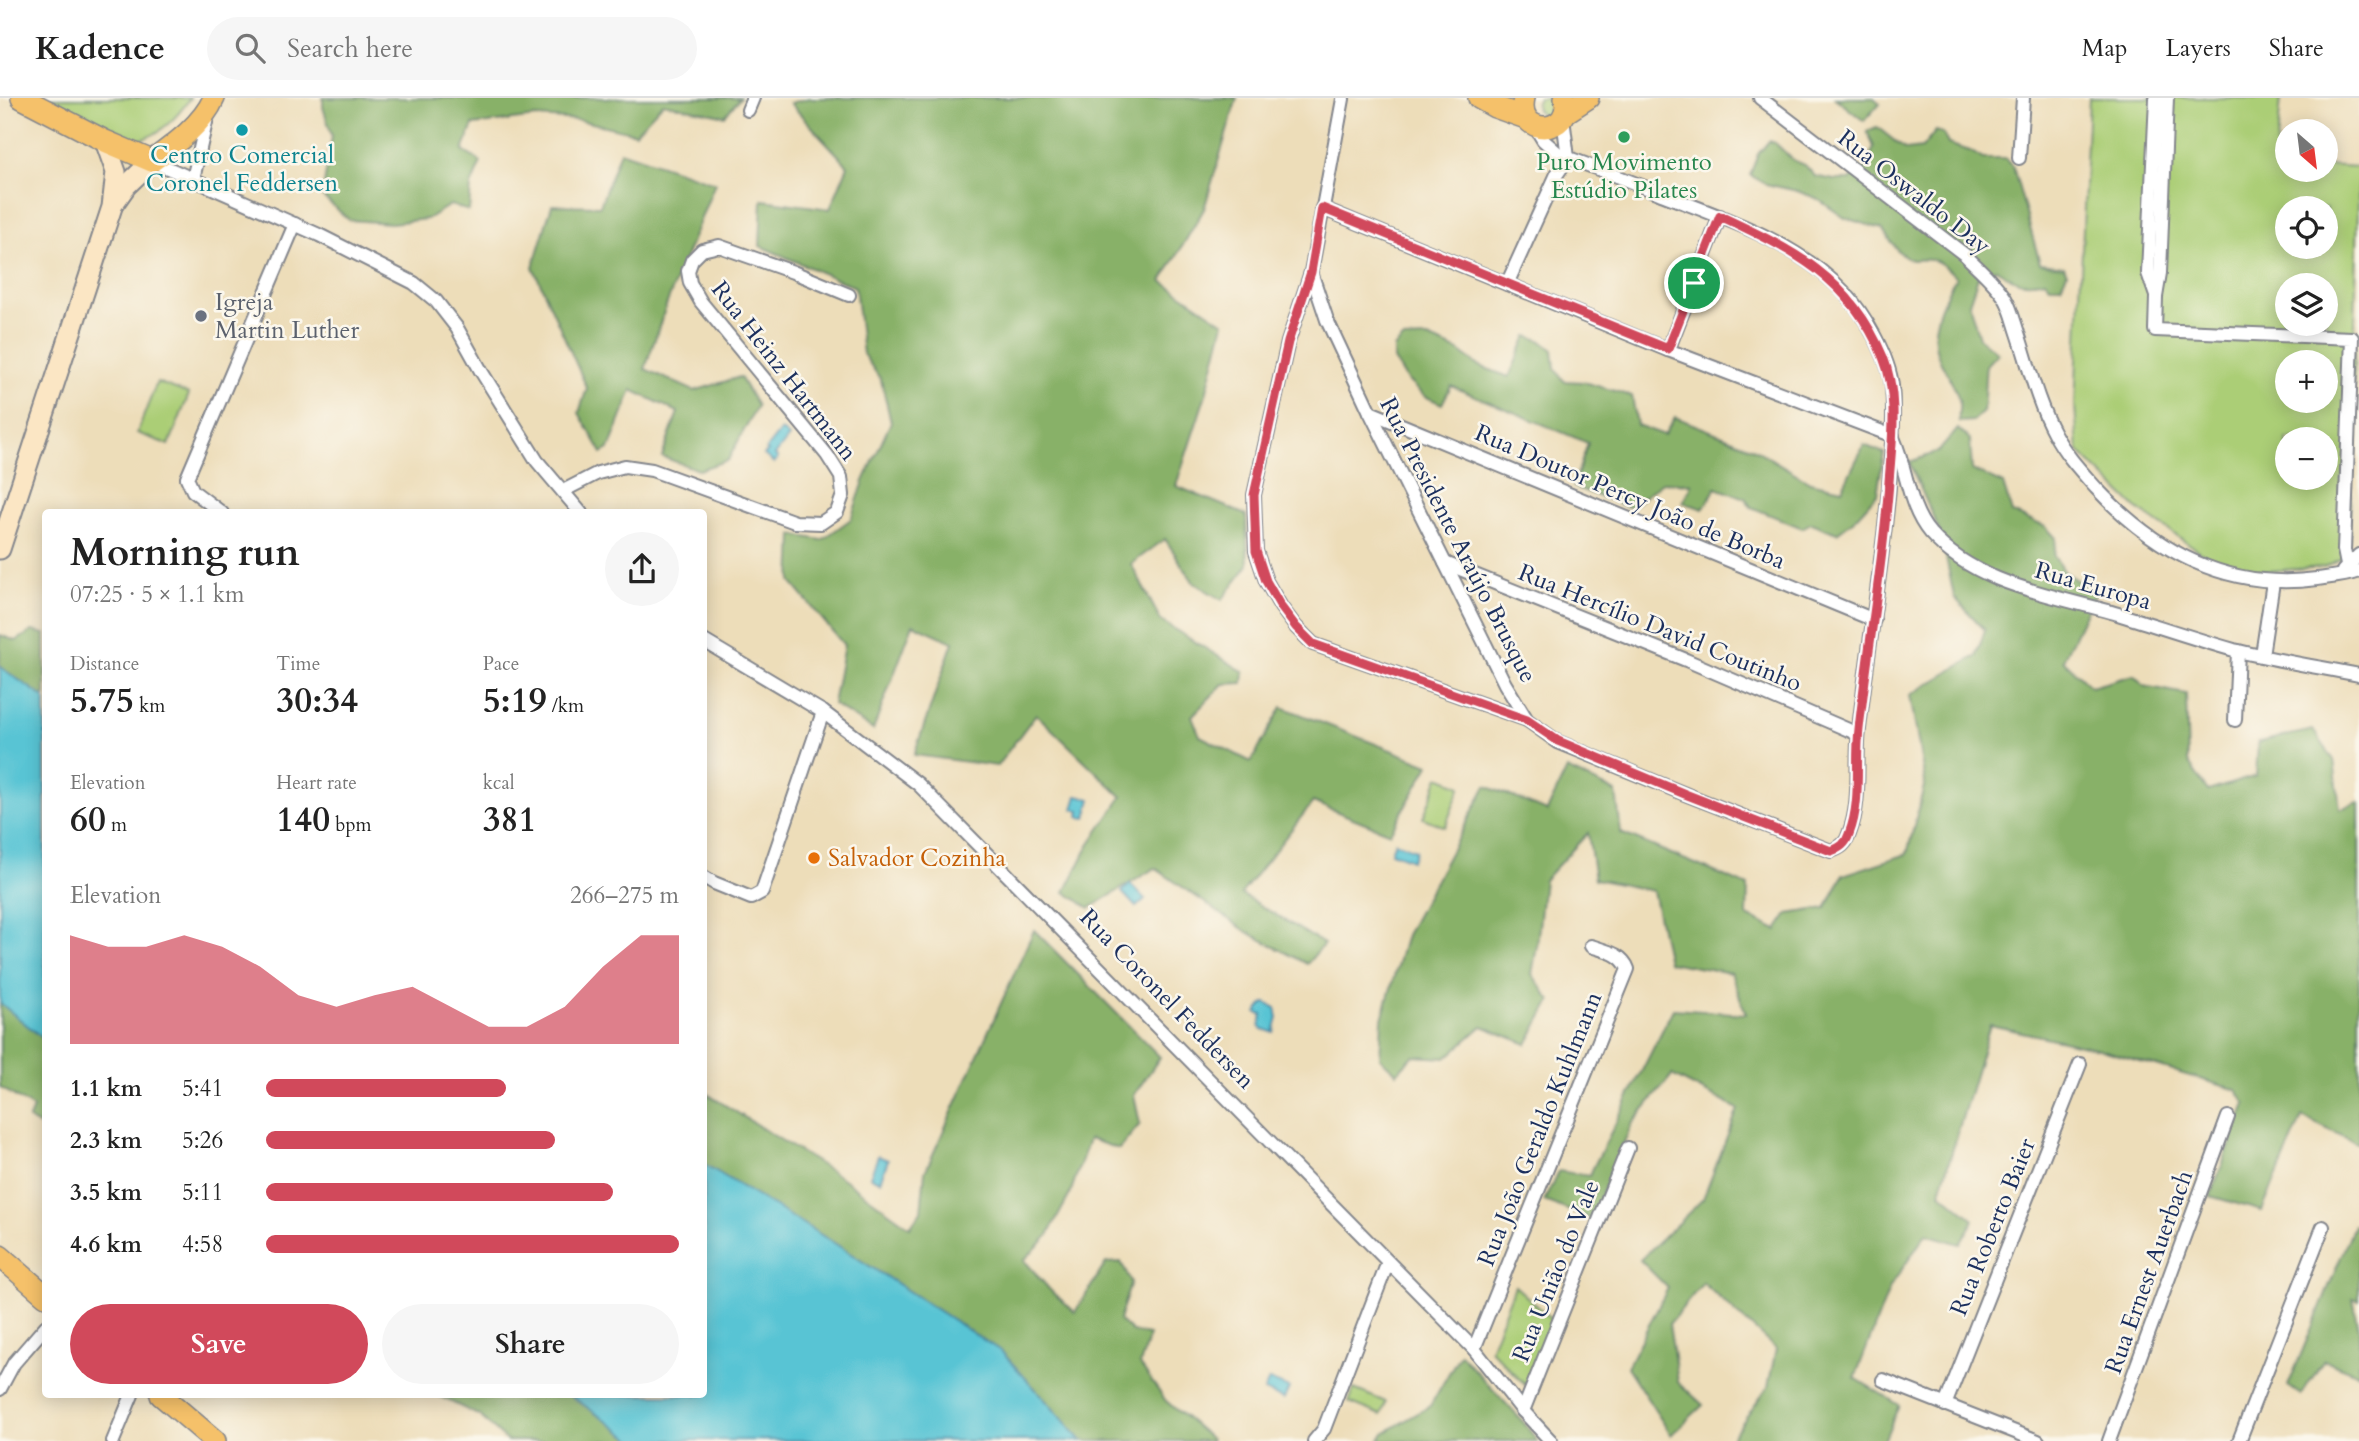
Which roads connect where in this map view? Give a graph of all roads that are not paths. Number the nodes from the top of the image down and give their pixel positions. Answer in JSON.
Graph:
{"nodes":[{"id":1,"x":22,"y":98,"type":"edge"},
{"id":2,"x":1479,"y":98,"type":"edge"},
{"id":3,"x":1588,"y":98,"type":"edge"},
{"id":4,"x":1760,"y":98,"type":"edge"},
{"id":5,"x":2023,"y":98,"type":"edge"},
{"id":6,"x":2156,"y":98,"type":"edge"},
{"id":7,"x":2167,"y":98,"type":"edge"},
{"id":8,"x":1343,"y":99,"type":"edge"},
{"id":9,"x":211,"y":104,"type":"edge"},
{"id":10,"x":1564,"y":110,"type":"edge"},
{"id":11,"x":1528,"y":113,"type":"edge"},
{"id":12,"x":104,"y":141,"type":"junction"},
{"id":13,"x":1568,"y":158,"type":"junction"},
{"id":14,"x":2020,"y":158,"type":"dead end"},
{"id":15,"x":152,"y":161,"type":"junction"},
{"id":16,"x":193,"y":179,"type":"junction"},
{"id":17,"x":112,"y":207,"type":"junction"},
{"id":18,"x":1322,"y":208,"type":"junction"},
{"id":19,"x":1720,"y":216,"type":"junction"},
{"id":20,"x":295,"y":224,"type":"junction"},
{"id":21,"x":1311,"y":272,"type":"junction"},
{"id":22,"x":2154,"y":273,"type":"junction"},
{"id":23,"x":1507,"y":284,"type":"junction"},
{"id":24,"x":849,"y":295,"type":"dead end"},
{"id":25,"x":1668,"y":349,"type":"junction"},
{"id":26,"x":1370,"y":412,"type":"junction"},
{"id":27,"x":1893,"y":436,"type":"junction"},
{"id":28,"x":563,"y":492,"type":"junction"},
{"id":29,"x":217,"y":509,"type":"edge"},
{"id":30,"x":578,"y":509,"type":"edge"},
{"id":31,"x":0,"y":549,"type":"edge"},
{"id":32,"x":2359,"y":555,"type":"edge"},
{"id":33,"x":1445,"y":563,"type":"junction"},
{"id":34,"x":2353,"y":568,"type":"edge"},
{"id":35,"x":2273,"y":582,"type":"junction"},
{"id":36,"x":1874,"y":620,"type":"junction"},
{"id":37,"x":707,"y":643,"type":"edge"},
{"id":38,"x":2238,"y":650,"type":"junction"},
{"id":39,"x":2262,"y":655,"type":"junction"},
{"id":40,"x":2359,"y":675,"type":"edge"},
{"id":41,"x":823,"y":712,"type":"junction"},
{"id":42,"x":1527,"y":720,"type":"junction"},
{"id":43,"x":2235,"y":720,"type":"dead end"},
{"id":44,"x":1858,"y":734,"type":"junction"},
{"id":45,"x":707,"y":879,"type":"edge"},
{"id":46,"x":1591,"y":946,"type":"dead end"},
{"id":47,"x":2080,"y":1064,"type":"dead end"},
{"id":48,"x":2228,"y":1117,"type":"dead end"},
{"id":49,"x":1628,"y":1148,"type":"dead end"},
{"id":50,"x":2323,"y":1227,"type":"dead end"},
{"id":51,"x":0,"y":1256,"type":"edge"},
{"id":52,"x":1388,"y":1262,"type":"junction"},
{"id":53,"x":42,"y":1293,"type":"edge"},
{"id":54,"x":42,"y":1331,"type":"edge"},
{"id":55,"x":1474,"y":1349,"type":"junction"},
{"id":56,"x":1883,"y":1380,"type":"dead end"},
{"id":57,"x":0,"y":1389,"type":"edge"},
{"id":58,"x":131,"y":1398,"type":"edge"},
{"id":59,"x":165,"y":1398,"type":"edge"},
{"id":60,"x":1945,"y":1405,"type":"junction"},
{"id":61,"x":1523,"y":1411,"type":"junction"},
{"id":62,"x":113,"y":1441,"type":"edge"},
{"id":63,"x":215,"y":1441,"type":"edge"},
{"id":64,"x":1314,"y":1441,"type":"edge"},
{"id":65,"x":1551,"y":1441,"type":"edge"},
{"id":66,"x":2038,"y":1441,"type":"edge"},
{"id":67,"x":2109,"y":1441,"type":"edge"},
{"id":68,"x":2239,"y":1441,"type":"edge"}],
"edges":[{"from":1,"to":12,"type":"main road"},
{"from":2,"to":11,"type":"main road"},
{"from":3,"to":10,"type":"main road"},
{"from":4,"to":35,"type":"street","name":"Rua Oswaldo Day"},
{"from":5,"to":14,"type":"street"},
{"from":6,"to":22,"type":"street"},
{"from":7,"to":22,"type":"street"},
{"from":8,"to":18,"type":"street","name":"Rua Presidente Araújo Brusque"},
{"from":9,"to":15,"type":"main road"},
{"from":9,"to":16,"type":"street"},
{"from":10,"to":11,"type":"main road"},
{"from":10,"to":13,"type":"street"},
{"from":11,"to":13,"type":"street"},
{"from":12,"to":15,"type":"main road"},
{"from":12,"to":17,"type":"main road"},
{"from":13,"to":19,"type":"street"},
{"from":13,"to":23,"type":"street"},
{"from":15,"to":16,"type":"street"},
{"from":15,"to":17,"type":"main road"},
{"from":16,"to":20,"type":"street"},
{"from":17,"to":31,"type":"main road"},
{"from":18,"to":21,"type":"street","name":"Rua Presidente Araújo Brusque"},
{"from":18,"to":23,"type":"street"},
{"from":19,"to":25,"type":"street"},
{"from":19,"to":27,"type":"street"},
{"from":20,"to":28,"type":"street"},
{"from":20,"to":29,"type":"street"},
{"from":21,"to":26,"type":"street","name":"Rua Presidente Araújo Brusque"},
{"from":21,"to":42,"type":"street"},
{"from":22,"to":34,"type":"street"},
{"from":23,"to":25,"type":"street"},
{"from":24,"to":28,"type":"street","name":"Rua Heinz Hartmann"},
{"from":25,"to":27,"type":"street"},
{"from":26,"to":33,"type":"street","name":"Rua Presidente Araújo Brusque"},
{"from":26,"to":36,"type":"street","name":"Rua Doutor Percy João de Borba"},
{"from":27,"to":36,"type":"street"},
{"from":27,"to":38,"type":"street","name":"Rua Europa"},
{"from":28,"to":30,"type":"street"},
{"from":32,"to":34,"type":"street"},
{"from":33,"to":42,"type":"street","name":"Rua Presidente Araújo Brusque"},
{"from":33,"to":44,"type":"street","name":"Rua Hercílio David Coutinho"},
{"from":34,"to":35,"type":"street","name":"Rua Oswaldo Day"},
{"from":35,"to":39,"type":"street"},
{"from":36,"to":44,"type":"street"},
{"from":37,"to":41,"type":"street","name":"Rua Coronel Feddersen"},
{"from":38,"to":39,"type":"street","name":"Rua Europa"},
{"from":38,"to":43,"type":"street"},
{"from":39,"to":40,"type":"street","name":"Rua Europa"},
{"from":41,"to":45,"type":"street"},
{"from":41,"to":52,"type":"street","name":"Rua Coronel Feddersen"},
{"from":42,"to":44,"type":"street","name":"Rua Presidente Araújo Brusque"},
{"from":46,"to":55,"type":"street","name":"Rua João Geraldo Kuhlmann"},
{"from":47,"to":60,"type":"street","name":"Rua Roberto Baier"},
{"from":48,"to":67,"type":"street","name":"Rua Ernest Auerbach"},
{"from":49,"to":61,"type":"street","name":"Rua União do Vale"},
{"from":50,"to":68,"type":"street"},
{"from":51,"to":53,"type":"main road"},
{"from":52,"to":55,"type":"street","name":"Rua Coronel Feddersen"},
{"from":52,"to":64,"type":"street"},
{"from":54,"to":57,"type":"street"},
{"from":55,"to":61,"type":"street","name":"Rua Coronel Feddersen"},
{"from":56,"to":60,"type":"street"},
{"from":58,"to":62,"type":"street"},
{"from":59,"to":63,"type":"main road"},
{"from":60,"to":66,"type":"street"},
{"from":61,"to":65,"type":"street","name":"Rua Coronel Feddersen"}]}
